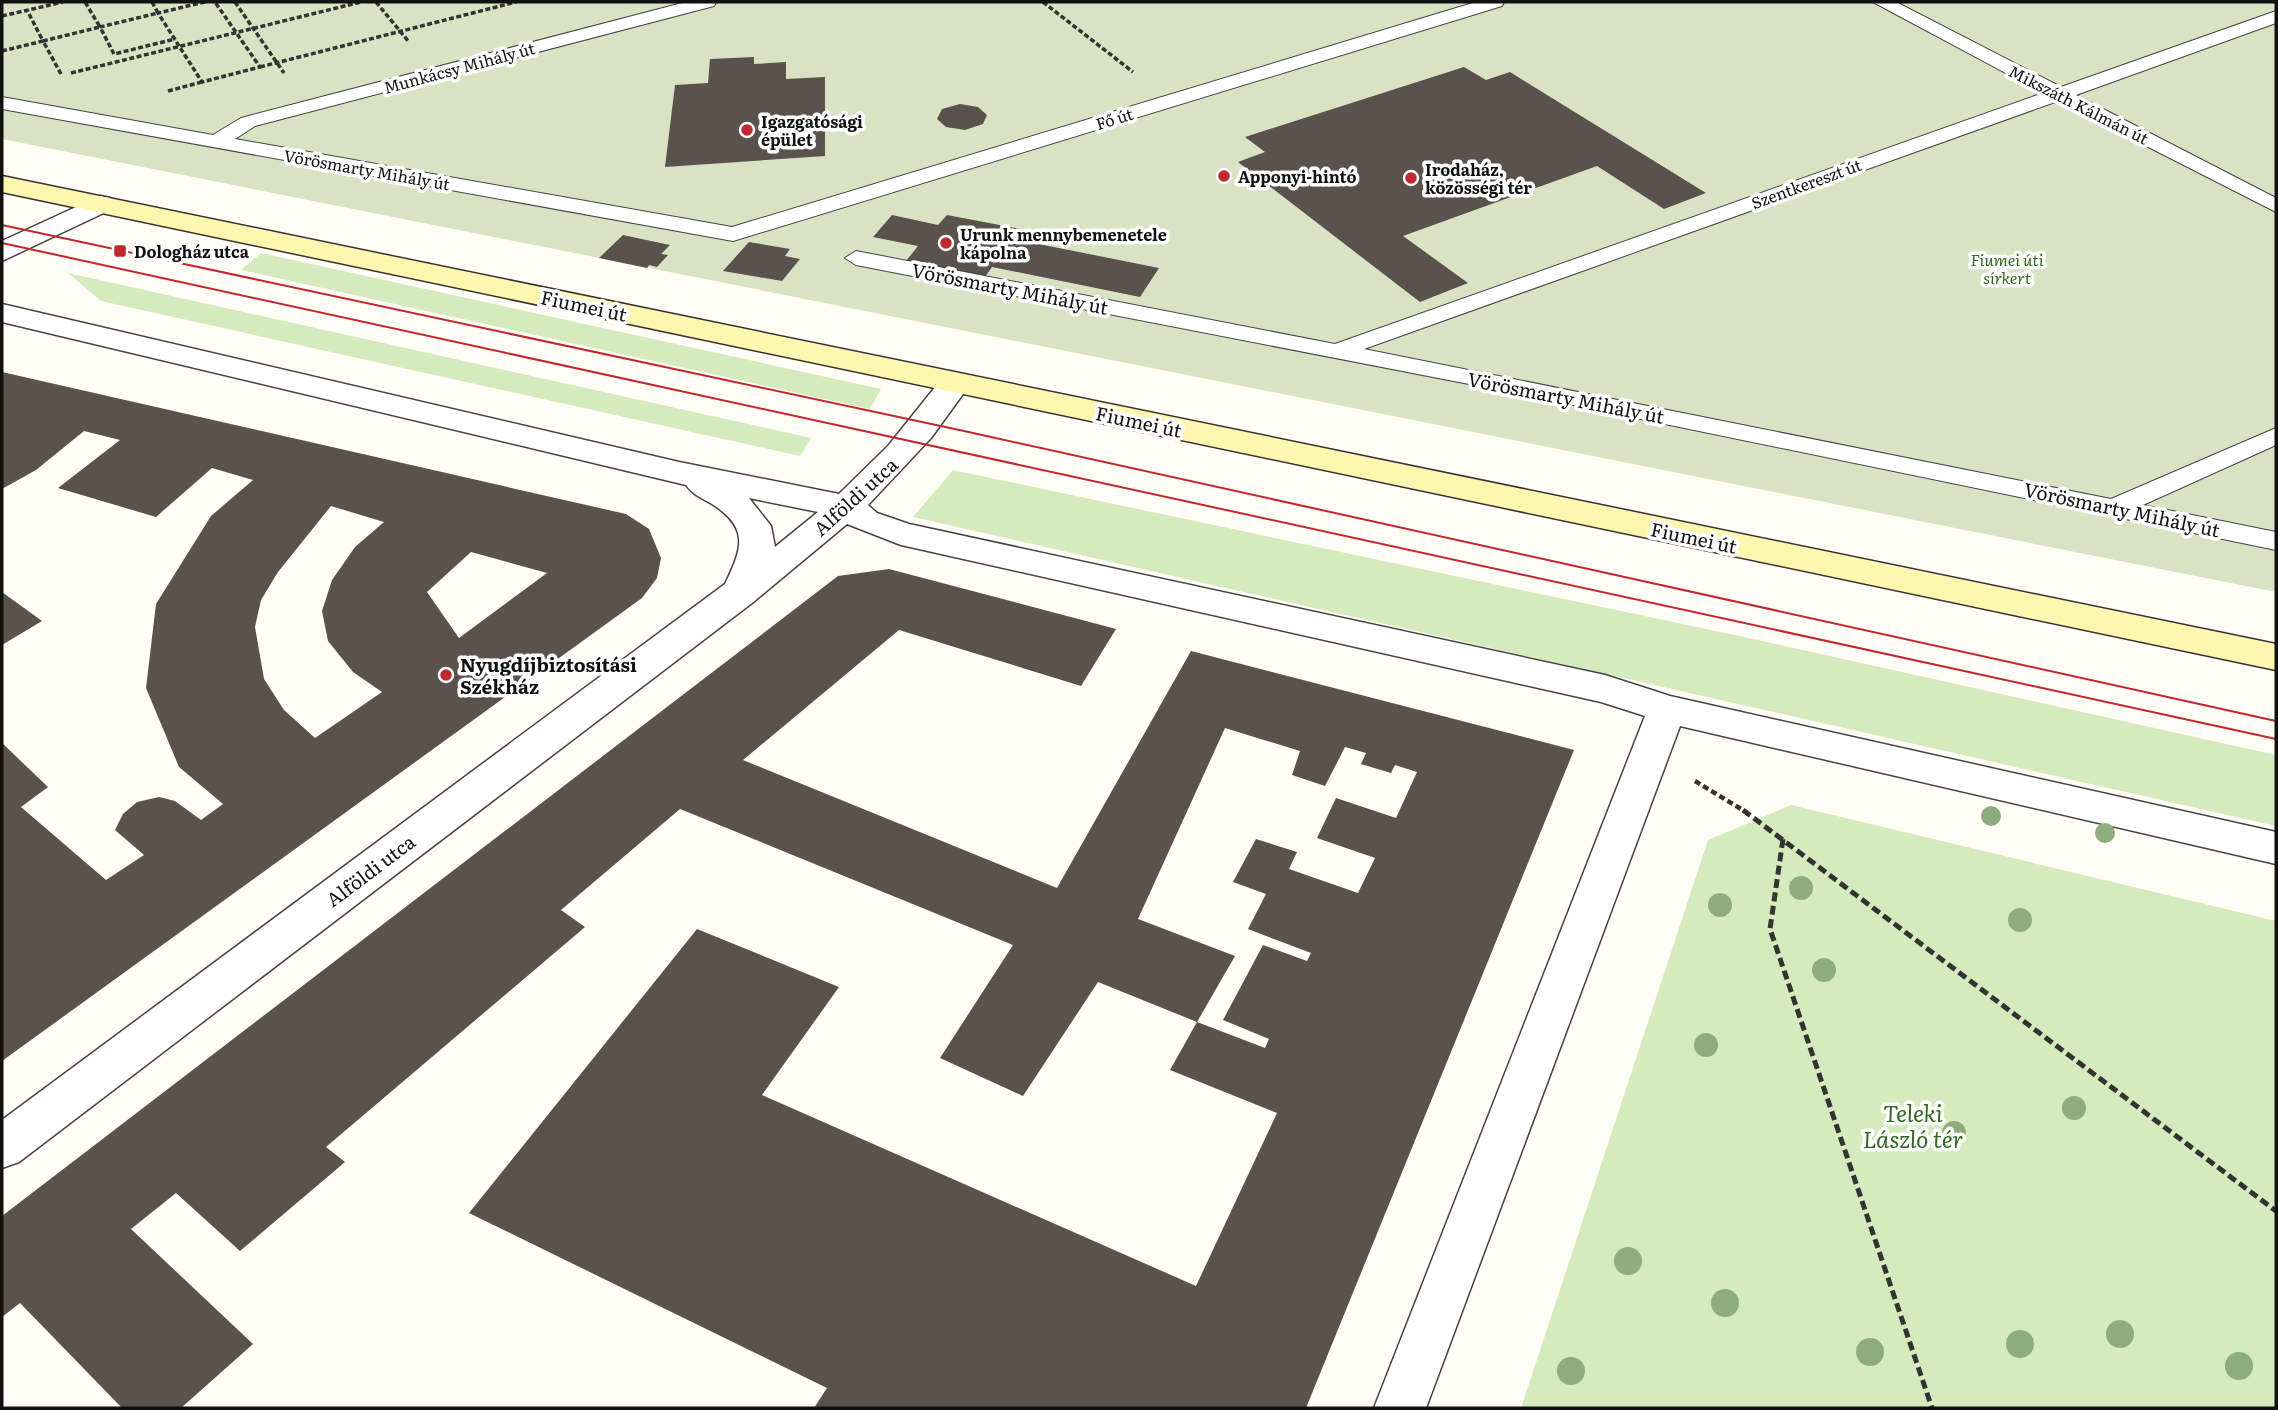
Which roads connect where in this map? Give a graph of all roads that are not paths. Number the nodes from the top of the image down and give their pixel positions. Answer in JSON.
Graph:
{"nodes":[{"id":1,"x":707,"y":2,"type":"edge"},
{"id":2,"x":1495,"y":2,"type":"edge"},
{"id":3,"x":1882,"y":2,"type":"edge"},
{"id":4,"x":2276,"y":17,"type":"edge"},
{"id":5,"x":2057,"y":92,"type":"junction"},
{"id":6,"x":3,"y":103,"type":"edge"},
{"id":7,"x":215,"y":142,"type":"junction"},
{"id":8,"x":2,"y":184,"type":"edge"},
{"id":9,"x":100,"y":204,"type":"junction"},
{"id":10,"x":2276,"y":206,"type":"edge"},
{"id":11,"x":733,"y":234,"type":"joint"},
{"id":12,"x":2,"y":252,"type":"edge"},
{"id":13,"x":856,"y":257,"type":"dead end"},
{"id":14,"x":2,"y":313,"type":"edge"},
{"id":15,"x":1336,"y":351,"type":"junction"},
{"id":16,"x":955,"y":383,"type":"junction"},
{"id":17,"x":2276,"y":436,"type":"edge"},
{"id":18,"x":679,"y":473,"type":"junction"},
{"id":19,"x":848,"y":507,"type":"junction"},
{"id":20,"x":2116,"y":507,"type":"junction"},
{"id":21,"x":2276,"y":541,"type":"edge"},
{"id":22,"x":739,"y":594,"type":"junction"},
{"id":23,"x":2276,"y":657,"type":"edge"},
{"id":24,"x":1667,"y":709,"type":"junction"},
{"id":25,"x":2276,"y":848,"type":"edge"},
{"id":26,"x":2,"y":1147,"type":"edge"},
{"id":27,"x":1400,"y":1408,"type":"edge"}],
"edges":[{"from":1,"to":7,"type":"lane","name":"Munkácsy Mihály út"},
{"from":2,"to":11,"type":"lane","name":"Fő út"},
{"from":3,"to":5,"type":"lane","name":"Mikszáth Kálmán út"},
{"from":4,"to":5,"type":"lane","name":"Szentkereszt út"},
{"from":5,"to":10,"type":"lane","name":"Mikszáth Kálmán út"},
{"from":5,"to":15,"type":"lane","name":"Szentkereszt út"},
{"from":6,"to":7,"type":"lane","name":"Vörösmarty Mihály út"},
{"from":7,"to":11,"type":"lane","name":"Vörösmarty Mihály út"},
{"from":8,"to":9,"type":"main road","name":"Fiumei út"},
{"from":9,"to":12,"type":"street"},
{"from":9,"to":16,"type":"main road","name":"Fiumei út"},
{"from":13,"to":15,"type":"lane","name":"Vörösmarty Mihály út"},
{"from":14,"to":18,"type":"street"},
{"from":15,"to":20,"type":"lane","name":"Vörösmarty Mihály út"},
{"from":16,"to":19,"type":"street","name":"Alföldi utca"},
{"from":16,"to":23,"type":"main road","name":"Fiumei út"},
{"from":17,"to":20,"type":"lane"},
{"from":18,"to":19,"type":"street"},
{"from":18,"to":22,"type":"street"},
{"from":19,"to":22,"type":"street","name":"Alföldi utca"},
{"from":19,"to":24,"type":"street"},
{"from":20,"to":21,"type":"lane","name":"Vörösmarty Mihály út"},
{"from":22,"to":26,"type":"street","name":"Alföldi utca"},
{"from":24,"to":25,"type":"street"},
{"from":24,"to":27,"type":"street"}]}
